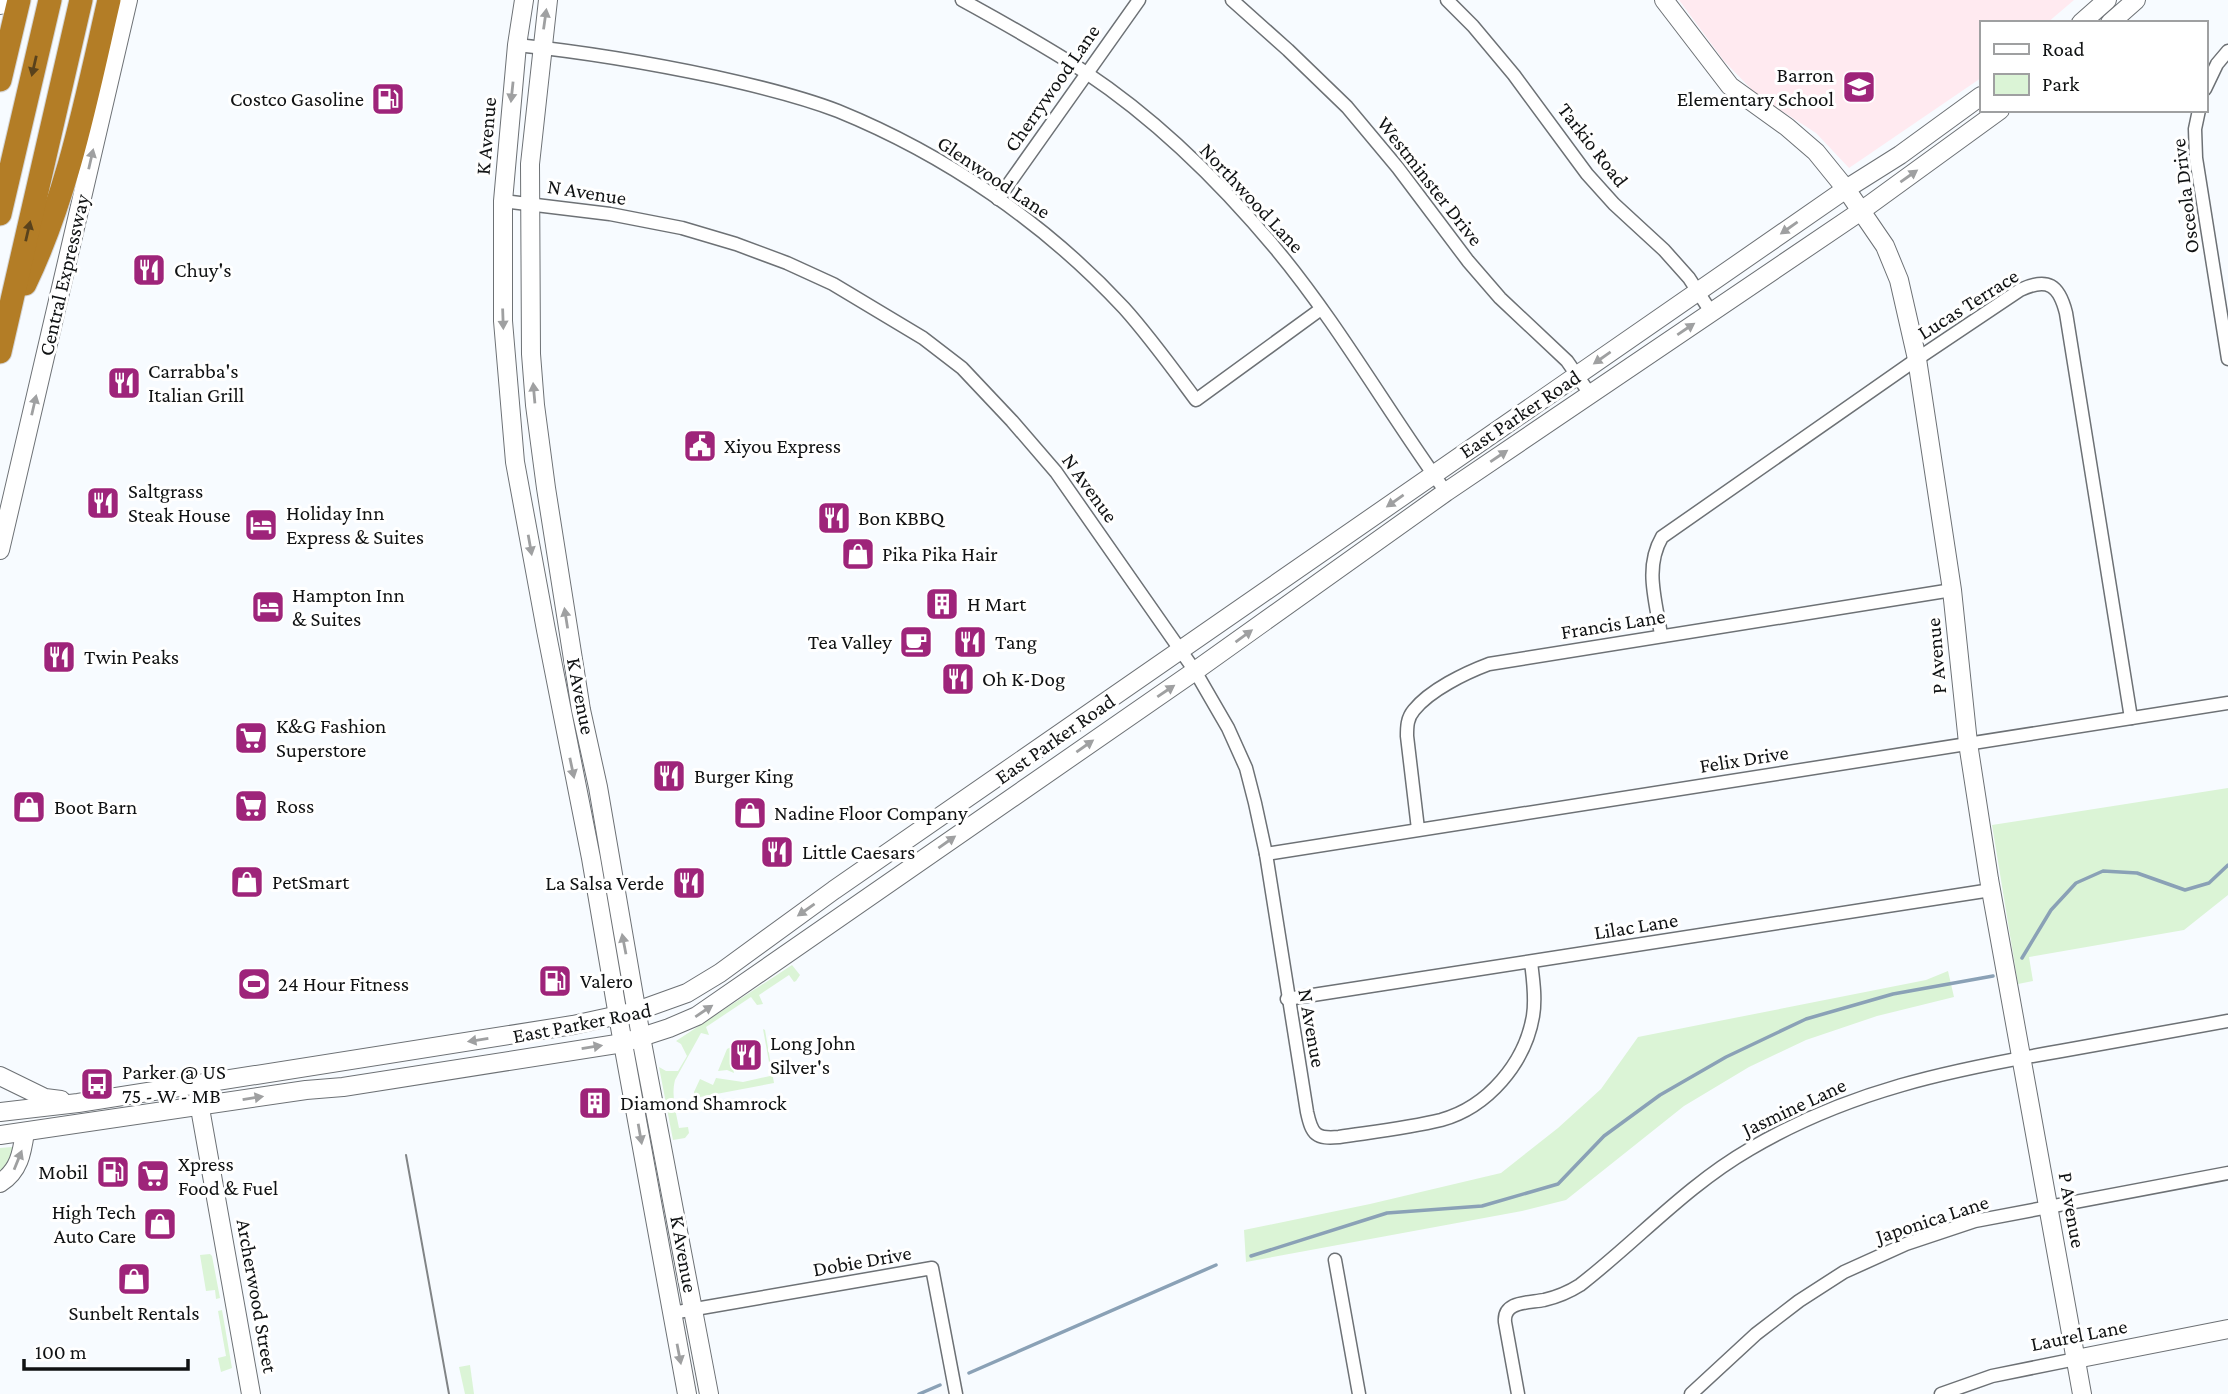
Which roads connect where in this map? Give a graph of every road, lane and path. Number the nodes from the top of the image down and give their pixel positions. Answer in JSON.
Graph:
{"nodes":[{"id":1,"x":19,"y":0,"type":"edge"},
{"id":2,"x":50,"y":0,"type":"edge"},
{"id":3,"x":81,"y":0,"type":"edge"},
{"id":4,"x":109,"y":0,"type":"edge"},
{"id":5,"x":128,"y":0,"type":"edge"},
{"id":6,"x":524,"y":0,"type":"edge"},
{"id":7,"x":548,"y":0,"type":"edge"},
{"id":8,"x":962,"y":0,"type":"edge"},
{"id":9,"x":1139,"y":0,"type":"edge"},
{"id":10,"x":1233,"y":0,"type":"edge"},
{"id":11,"x":1447,"y":0,"type":"edge"},
{"id":12,"x":1664,"y":0,"type":"edge"},
{"id":13,"x":2107,"y":0,"type":"edge"},
{"id":14,"x":2136,"y":0,"type":"edge"},
{"id":15,"x":2083,"y":21,"type":"edge"},
{"id":16,"x":2112,"y":21,"type":"edge"},
{"id":17,"x":517,"y":45,"type":"junction"},
{"id":18,"x":541,"y":47,"type":"junction"},
{"id":19,"x":2228,"y":51,"type":"edge"},
{"id":20,"x":1087,"y":73,"type":"junction"},
{"id":21,"x":0,"y":80,"type":"edge"},
{"id":22,"x":2207,"y":85,"type":"edge"},
{"id":23,"x":1980,"y":97,"type":"edge"},
{"id":24,"x":1997,"y":112,"type":"edge"},
{"id":25,"x":2199,"y":112,"type":"edge"},
{"id":26,"x":1846,"y":189,"type":"junction"},
{"id":27,"x":998,"y":199,"type":"junction"},
{"id":28,"x":503,"y":201,"type":"junction"},
{"id":29,"x":531,"y":203,"type":"junction"},
{"id":30,"x":1861,"y":211,"type":"junction"},
{"id":31,"x":0,"y":214,"type":"edge"},
{"id":32,"x":1698,"y":292,"type":"junction"},
{"id":33,"x":1321,"y":309,"type":"junction"},
{"id":34,"x":1711,"y":312,"type":"junction"},
{"id":35,"x":7,"y":322,"type":"junction"},
{"id":36,"x":0,"y":352,"type":"edge"},
{"id":37,"x":1917,"y":359,"type":"junction"},
{"id":38,"x":2228,"y":359,"type":"edge"},
{"id":39,"x":1576,"y":376,"type":"junction"},
{"id":40,"x":1590,"y":394,"type":"junction"},
{"id":41,"x":18,"y":471,"type":"junction"},
{"id":42,"x":1433,"y":475,"type":"junction"},
{"id":43,"x":546,"y":488,"type":"junction"},
{"id":44,"x":1446,"y":492,"type":"junction"},
{"id":45,"x":521,"y":493,"type":"junction"},
{"id":46,"x":0,"y":527,"type":"edge"},
{"id":47,"x":0,"y":550,"type":"edge"},
{"id":48,"x":1320,"y":553,"type":"junction"},
{"id":49,"x":1334,"y":572,"type":"junction"},
{"id":50,"x":1952,"y":590,"type":"junction"},
{"id":51,"x":1661,"y":635,"type":"junction"},
{"id":52,"x":1180,"y":651,"type":"junction"},
{"id":53,"x":1195,"y":671,"type":"junction"},
{"id":54,"x":2228,"y":703,"type":"edge"},
{"id":55,"x":581,"y":710,"type":"junction"},
{"id":56,"x":562,"y":714,"type":"junction"},
{"id":57,"x":2131,"y":719,"type":"junction"},
{"id":58,"x":1968,"y":743,"type":"junction"},
{"id":59,"x":1019,"y":762,"type":"junction"},
{"id":60,"x":1033,"y":783,"type":"junction"},
{"id":61,"x":1418,"y":829,"type":"junction"},
{"id":62,"x":897,"y":846,"type":"junction"},
{"id":63,"x":1266,"y":854,"type":"junction"},
{"id":64,"x":911,"y":866,"type":"junction"},
{"id":65,"x":1991,"y":890,"type":"junction"},
{"id":66,"x":779,"y":929,"type":"junction"},
{"id":67,"x":792,"y":949,"type":"junction"},
{"id":68,"x":1531,"y":962,"type":"junction"},
{"id":69,"x":1287,"y":999,"type":"junction"},
{"id":70,"x":637,"y":1011,"type":"junction"},
{"id":71,"x":618,"y":1016,"type":"junction"},
{"id":72,"x":2228,"y":1021,"type":"edge"},
{"id":73,"x":641,"y":1037,"type":"junction"},
{"id":74,"x":623,"y":1043,"type":"junction"},
{"id":75,"x":2022,"y":1058,"type":"junction"},
{"id":76,"x":340,"y":1062,"type":"junction"},
{"id":77,"x":0,"y":1076,"type":"edge"},
{"id":78,"x":195,"y":1083,"type":"junction"},
{"id":79,"x":343,"y":1087,"type":"junction"},
{"id":80,"x":78,"y":1102,"type":"junction"},
{"id":81,"x":200,"y":1106,"type":"junction"},
{"id":82,"x":9,"y":1112,"type":"edge"},
{"id":83,"x":25,"y":1132,"type":"junction"},
{"id":84,"x":0,"y":1135,"type":"edge"},
{"id":85,"x":2228,"y":1173,"type":"edge"},
{"id":86,"x":0,"y":1183,"type":"edge"},
{"id":87,"x":2049,"y":1207,"type":"junction"},
{"id":88,"x":1335,"y":1260,"type":"dead end"},
{"id":89,"x":695,"y":1310,"type":"junction"},
{"id":90,"x":672,"y":1314,"type":"junction"},
{"id":91,"x":2228,"y":1329,"type":"edge"},
{"id":92,"x":2076,"y":1359,"type":"junction"},
{"id":93,"x":251,"y":1394,"type":"edge"},
{"id":94,"x":687,"y":1394,"type":"edge"},
{"id":95,"x":709,"y":1394,"type":"edge"},
{"id":96,"x":956,"y":1394,"type":"edge"},
{"id":97,"x":1359,"y":1394,"type":"edge"},
{"id":98,"x":1518,"y":1394,"type":"edge"},
{"id":99,"x":1691,"y":1394,"type":"edge"},
{"id":100,"x":1941,"y":1394,"type":"edge"},
{"id":101,"x":2082,"y":1394,"type":"edge"}],
"edges":[{"from":1,"to":21,"type":"highway"},
{"from":2,"to":31,"type":"highway","one_way":true},
{"from":35,"to":3,"type":"highway","one_way":true},
{"from":4,"to":35,"type":"highway"},
{"from":41,"to":5,"type":"main road","name":"Central Expressway","one_way":true},
{"from":6,"to":17,"type":"main road","name":"K Avenue"},
{"from":18,"to":7,"type":"main road","name":"K Avenue","one_way":true},
{"from":8,"to":20,"type":"street","name":"Northwood Lane"},
{"from":9,"to":20,"type":"street","name":"Cherrywood Lane"},
{"from":10,"to":39,"type":"street","name":"Westminster Drive"},
{"from":11,"to":32,"type":"street","name":"Tarkio Road"},
{"from":12,"to":26,"type":"main road","name":"P Avenue"},
{"from":13,"to":15,"type":"main road"},
{"from":14,"to":16,"type":"main road"},
{"from":17,"to":18,"type":"street","name":"Glenwood Lane"},
{"from":17,"to":28,"type":"main road","name":"K Avenue","one_way":true},
{"from":18,"to":27,"type":"street","name":"Glenwood Lane"},
{"from":18,"to":29,"type":"main road","name":"K Avenue"},
{"from":19,"to":22,"type":"street"},
{"from":20,"to":27,"type":"street","name":"Cherrywood Lane"},
{"from":20,"to":33,"type":"street","name":"Northwood Lane"},
{"from":23,"to":26,"type":"main road","name":"East Parker Road"},
{"from":30,"to":24,"type":"main road","name":"East Parker Road","one_way":true},
{"from":25,"to":38,"type":"street","name":"Osceola Drive"},
{"from":26,"to":30,"type":"main road","name":"P Avenue"},
{"from":26,"to":32,"type":"main road","name":"East Parker Road","one_way":true},
{"from":27,"to":33,"type":"street","name":"Glenwood Lane"},
{"from":28,"to":29,"type":"street","name":"N Avenue"},
{"from":28,"to":45,"type":"main road","name":"K Avenue","one_way":true},
{"from":43,"to":29,"type":"main road","name":"K Avenue","one_way":true},
{"from":29,"to":52,"type":"street","name":"N Avenue"},
{"from":30,"to":34,"type":"main road","name":"East Parker Road"},
{"from":30,"to":37,"type":"main road","name":"P Avenue"},
{"from":32,"to":34,"type":"street","name":"Tarkio Road"},
{"from":32,"to":39,"type":"main road","name":"East Parker Road","one_way":true},
{"from":33,"to":42,"type":"street","name":"Northwood Lane"},
{"from":40,"to":34,"type":"main road","name":"East Parker Road","one_way":true},
{"from":35,"to":36,"type":"highway"},
{"from":37,"to":50,"type":"main road","name":"P Avenue"},
{"from":37,"to":51,"type":"street","name":"Lucas Terrace"},
{"from":37,"to":57,"type":"street","name":"Lucas Terrace"},
{"from":39,"to":40,"type":"street","name":"Westminster Drive"},
{"from":39,"to":42,"type":"main road","name":"East Parker Road"},
{"from":44,"to":40,"type":"main road","name":"East Parker Road","one_way":true},
{"from":41,"to":46,"type":"main road"},
{"from":41,"to":47,"type":"main road","name":"Central Expressway"},
{"from":42,"to":44,"type":"street","name":"Northwood Lane"},
{"from":42,"to":48,"type":"main road","name":"East Parker Road","one_way":true},
{"from":43,"to":45,"type":"main road"},
{"from":55,"to":43,"type":"main road","name":"K Avenue","one_way":true},
{"from":44,"to":49,"type":"main road","name":"East Parker Road"},
{"from":45,"to":56,"type":"main road","name":"K Avenue","one_way":true},
{"from":48,"to":49,"type":"main road"},
{"from":48,"to":52,"type":"main road","name":"East Parker Road"},
{"from":53,"to":49,"type":"main road","name":"East Parker Road","one_way":true},
{"from":50,"to":51,"type":"street","name":"Francis Lane"},
{"from":50,"to":58,"type":"main road","name":"P Avenue"},
{"from":51,"to":61,"type":"street","name":"Francis Lane"},
{"from":52,"to":53,"type":"street","name":"N Avenue"},
{"from":52,"to":59,"type":"main road","name":"East Parker Road"},
{"from":60,"to":53,"type":"main road","name":"East Parker Road","one_way":true},
{"from":53,"to":63,"type":"street","name":"N Avenue"},
{"from":54,"to":57,"type":"street","name":"Felix Drive"},
{"from":55,"to":56,"type":"main road"},
{"from":70,"to":55,"type":"main road","name":"K Avenue","one_way":true},
{"from":56,"to":71,"type":"main road","name":"K Avenue","one_way":true},
{"from":57,"to":58,"type":"street","name":"Felix Drive"},
{"from":58,"to":61,"type":"street","name":"Felix Drive"},
{"from":58,"to":65,"type":"main road","name":"P Avenue"},
{"from":59,"to":60,"type":"main road"},
{"from":59,"to":62,"type":"main road","name":"East Parker Road"},
{"from":64,"to":60,"type":"main road","name":"East Parker Road","one_way":true},
{"from":61,"to":63,"type":"street","name":"Felix Drive"},
{"from":62,"to":64,"type":"main road"},
{"from":62,"to":66,"type":"main road","name":"East Parker Road","one_way":true},
{"from":63,"to":69,"type":"street","name":"N Avenue"},
{"from":64,"to":67,"type":"main road","name":"East Parker Road"},
{"from":65,"to":68,"type":"street","name":"Lilac Lane"},
{"from":65,"to":75,"type":"main road","name":"P Avenue"},
{"from":66,"to":67,"type":"main road"},
{"from":66,"to":70,"type":"main road","name":"East Parker Road"},
{"from":73,"to":67,"type":"main road","name":"East Parker Road","one_way":true},
{"from":68,"to":69,"type":"street","name":"Lilac Lane"},
{"from":68,"to":69,"type":"street","name":"N Avenue"},
{"from":70,"to":71,"type":"main road","name":"East Parker Road"},
{"from":70,"to":73,"type":"main road","name":"K Avenue"},
{"from":71,"to":74,"type":"main road","name":"K Avenue"},
{"from":71,"to":76,"type":"main road","name":"East Parker Road","one_way":true},
{"from":72,"to":75,"type":"street","name":"Jasmine Lane"},
{"from":73,"to":74,"type":"main road","name":"East Parker Road"},
{"from":73,"to":89,"type":"main road","name":"K Avenue"},
{"from":79,"to":74,"type":"main road","name":"East Parker Road","one_way":true},
{"from":74,"to":90,"type":"main road","name":"K Avenue","one_way":true},
{"from":75,"to":87,"type":"main road","name":"P Avenue"},
{"from":75,"to":98,"type":"street","name":"Jasmine Lane"},
{"from":76,"to":78,"type":"main road","name":"East Parker Road"},
{"from":76,"to":79,"type":"main road"},
{"from":77,"to":80,"type":"main road"},
{"from":78,"to":80,"type":"main road","name":"East Parker Road"},
{"from":78,"to":81,"type":"main road","name":"Archerwood Street"},
{"from":81,"to":79,"type":"main road","name":"East Parker Road","one_way":true},
{"from":80,"to":82,"type":"main road","name":"East Parker Road"},
{"from":81,"to":83,"type":"main road","name":"East Parker Road"},
{"from":81,"to":93,"type":"main road","name":"Archerwood Street"},
{"from":83,"to":84,"type":"main road","name":"East Parker Road"},
{"from":86,"to":83,"type":"main road","one_way":true},
{"from":85,"to":87,"type":"street","name":"Japonica Lane"},
{"from":87,"to":92,"type":"main road","name":"P Avenue"},
{"from":87,"to":99,"type":"street","name":"Japonica Lane"},
{"from":88,"to":97,"type":"street"},
{"from":89,"to":90,"type":"street","name":"Dobie Drive"},
{"from":89,"to":95,"type":"main road","name":"K Avenue"},
{"from":89,"to":96,"type":"street","name":"Dobie Drive"},
{"from":90,"to":94,"type":"main road","name":"K Avenue","one_way":true},
{"from":91,"to":92,"type":"main road","name":"Laurel Lane"},
{"from":92,"to":100,"type":"street","name":"Laurel Lane"},
{"from":92,"to":101,"type":"main road","name":"P Avenue"}]}
